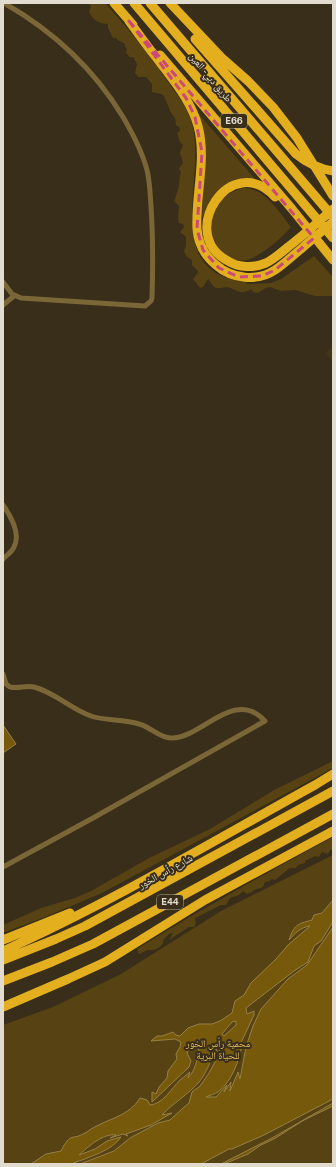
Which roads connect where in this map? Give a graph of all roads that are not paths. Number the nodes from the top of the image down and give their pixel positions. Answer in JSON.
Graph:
{"nodes":[{"id":1,"x":4,"y":3,"type":"edge"},
{"id":2,"x":114,"y":3,"type":"edge"},
{"id":3,"x":134,"y":3,"type":"edge"},
{"id":4,"x":150,"y":3,"type":"edge"},
{"id":5,"x":166,"y":3,"type":"edge"},
{"id":6,"x":170,"y":3,"type":"edge"},
{"id":7,"x":129,"y":21,"type":"junction"},
{"id":8,"x":333,"y":171,"type":"edge"},
{"id":9,"x":333,"y":196,"type":"edge"},
{"id":10,"x":292,"y":209,"type":"junction"},
{"id":11,"x":333,"y":210,"type":"edge"},
{"id":12,"x":333,"y":216,"type":"edge"},
{"id":13,"x":333,"y":222,"type":"edge"},
{"id":14,"x":333,"y":238,"type":"edge"},
{"id":15,"x":298,"y":245,"type":"junction"},
{"id":16,"x":333,"y":260,"type":"edge"},
{"id":17,"x":3,"y":282,"type":"edge"},
{"id":18,"x":14,"y":296,"type":"junction"},
{"id":19,"x":3,"y":305,"type":"edge"},
{"id":20,"x":3,"y":505,"type":"edge"},
{"id":21,"x":3,"y":559,"type":"edge"},
{"id":22,"x":3,"y":674,"type":"edge"},
{"id":23,"x":333,"y":774,"type":"edge"},
{"id":24,"x":333,"y":778,"type":"edge"},
{"id":25,"x":315,"y":785,"type":"junction"},
{"id":26,"x":333,"y":791,"type":"edge"},
{"id":27,"x":333,"y":814,"type":"edge"},
{"id":28,"x":333,"y":831,"type":"edge"},
{"id":29,"x":3,"y":867,"type":"edge"},
{"id":30,"x":120,"y":893,"type":"junction"},
{"id":31,"x":3,"y":940,"type":"edge"},
{"id":32,"x":3,"y":951,"type":"edge"},
{"id":33,"x":3,"y":960,"type":"edge"},
{"id":34,"x":3,"y":981,"type":"edge"},
{"id":35,"x":48,"y":988,"type":"junction"},
{"id":36,"x":3,"y":1001,"type":"edge"},
{"id":37,"x":3,"y":1006,"type":"edge"}],
"edges":[{"from":1,"to":18,"type":"street"},
{"from":2,"to":7,"type":"highway"},
{"from":3,"to":14,"type":"highway","name":"طريق دبي - العين","number":"E66"},
{"from":4,"to":12,"type":"highway","name":"طريق دبي - العين","number":"E66"},
{"from":5,"to":8,"type":"highway"},
{"from":6,"to":9,"type":"highway"},
{"from":7,"to":10,"type":"highway"},
{"from":7,"to":15,"type":"highway"},
{"from":10,"to":15,"type":"highway"},
{"from":10,"to":16,"type":"highway"},
{"from":11,"to":15,"type":"highway"},
{"from":13,"to":15,"type":"highway"},
{"from":17,"to":18,"type":"street"},
{"from":18,"to":19,"type":"street"},
{"from":20,"to":21,"type":"street"},
{"from":22,"to":29,"type":"street"},
{"from":23,"to":25,"type":"highway"},
{"from":24,"to":25,"type":"highway"},
{"from":25,"to":30,"type":"highway"},
{"from":26,"to":33,"type":"highway","name":"شارع رأس الخور","number":"E44"},
{"from":27,"to":34,"type":"highway","number":"E44"},
{"from":28,"to":35,"type":"highway"},
{"from":30,"to":31,"type":"highway"},
{"from":30,"to":32,"type":"highway"},
{"from":35,"to":36,"type":"highway"},
{"from":35,"to":37,"type":"highway"}]}
